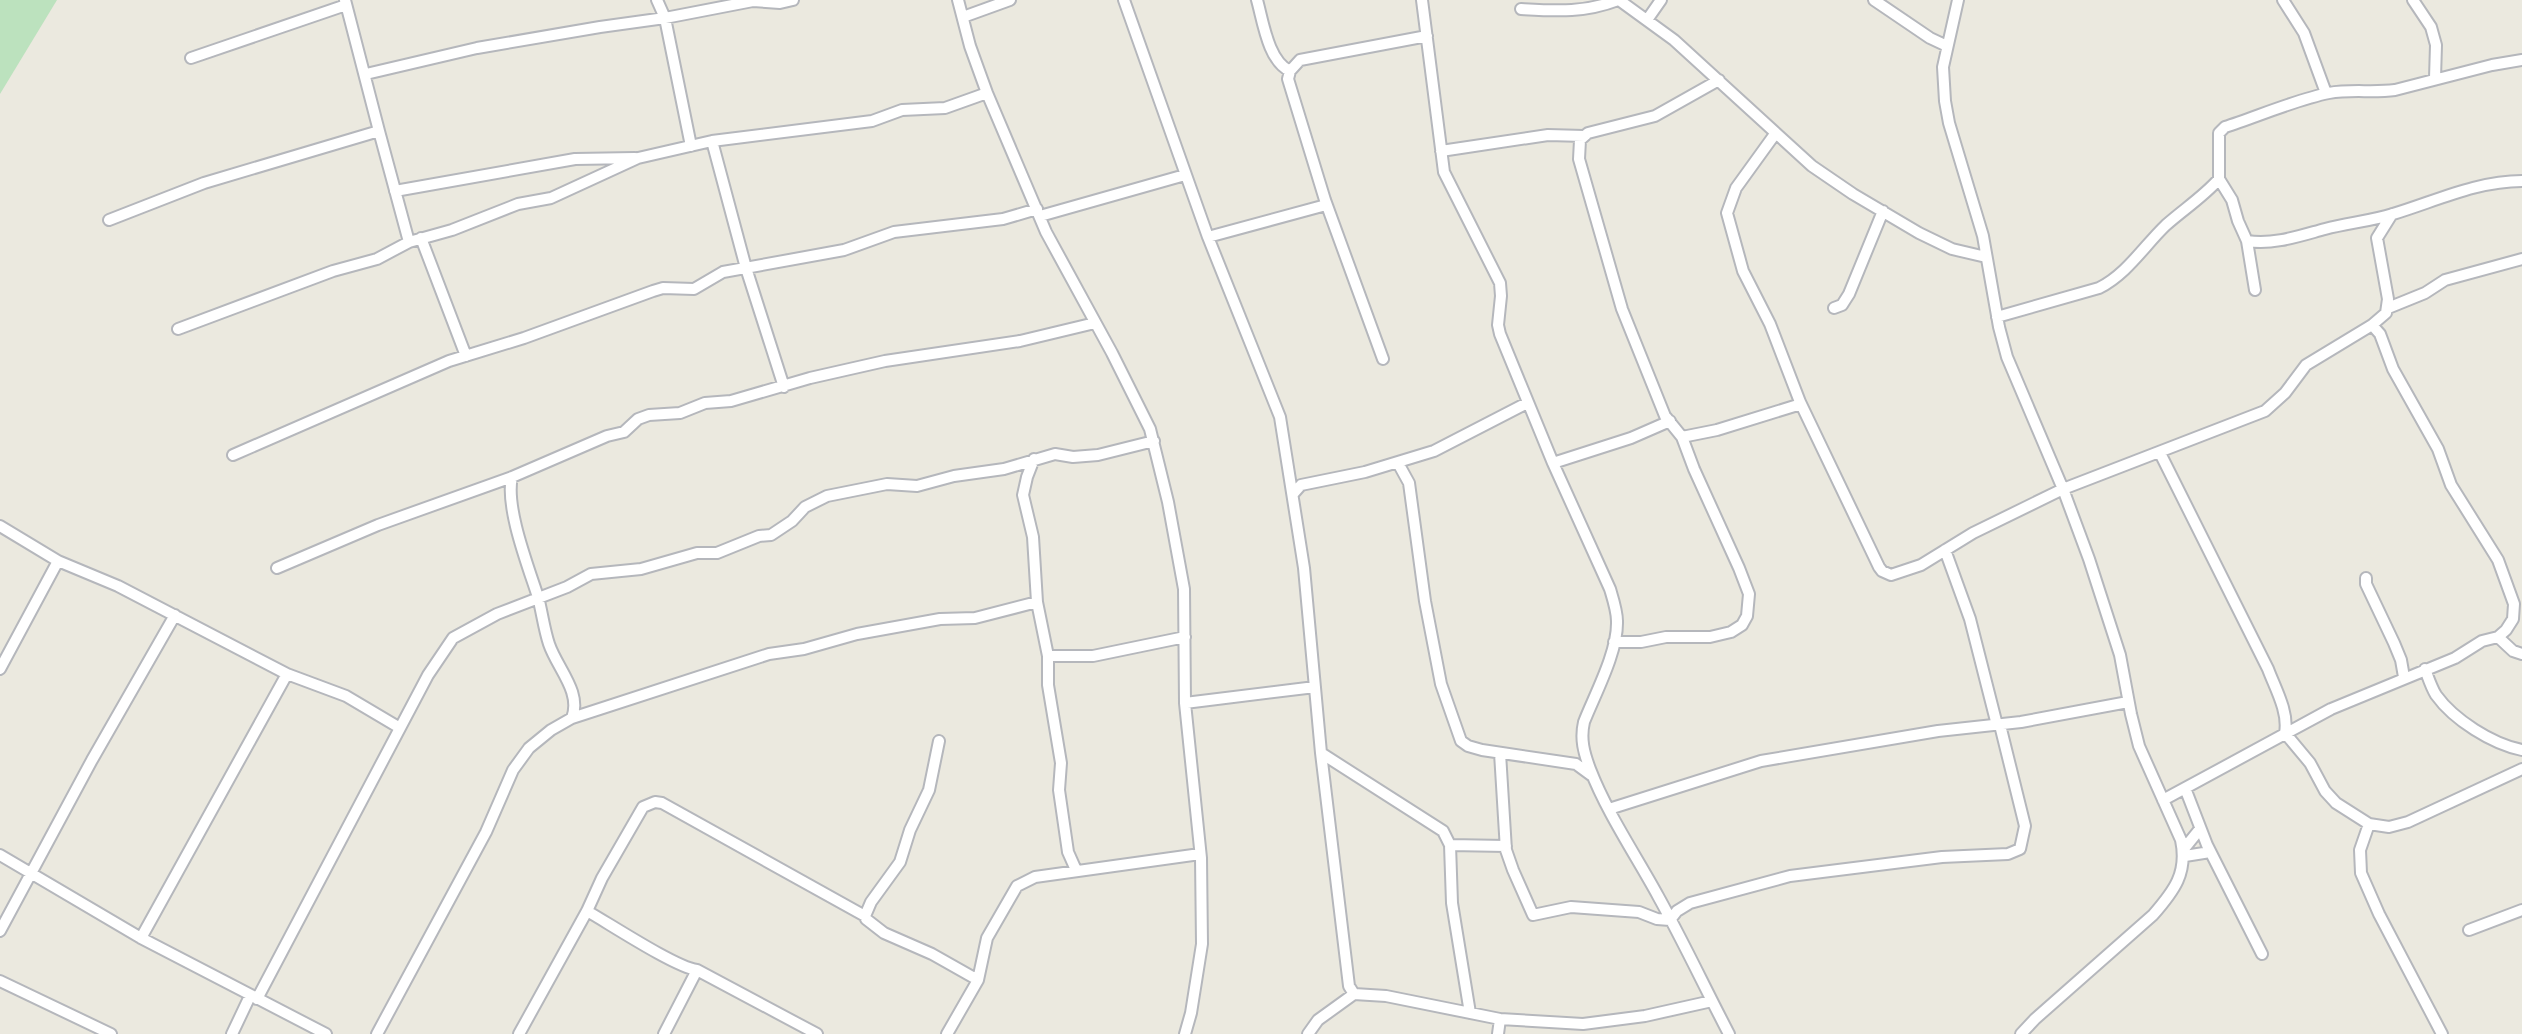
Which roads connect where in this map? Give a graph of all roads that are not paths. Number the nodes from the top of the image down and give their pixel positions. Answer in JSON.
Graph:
{"nodes":[{"id":1,"x":657,"y":0,"type":"edge"},
{"id":2,"x":793,"y":0,"type":"edge"},
{"id":3,"x":958,"y":0,"type":"edge"},
{"id":4,"x":1010,"y":0,"type":"edge"},
{"id":5,"x":1124,"y":0,"type":"edge"},
{"id":6,"x":1257,"y":0,"type":"edge"},
{"id":7,"x":1422,"y":0,"type":"edge"},
{"id":8,"x":1619,"y":0,"type":"edge"},
{"id":9,"x":1661,"y":0,"type":"edge"},
{"id":10,"x":1874,"y":0,"type":"edge"},
{"id":11,"x":1958,"y":0,"type":"edge"},
{"id":12,"x":2283,"y":0,"type":"edge"},
{"id":13,"x":2413,"y":0,"type":"edge"},
{"id":14,"x":346,"y":3,"type":"edge"},
{"id":15,"x":1521,"y":9,"type":"dead end"},
{"id":16,"x":963,"y":17,"type":"junction"},
{"id":17,"x":665,"y":18,"type":"junction"},
{"id":18,"x":1647,"y":20,"type":"junction"},
{"id":19,"x":1426,"y":36,"type":"junction"},
{"id":20,"x":1947,"y":46,"type":"junction"},
{"id":21,"x":191,"y":58,"type":"dead end"},
{"id":22,"x":2522,"y":60,"type":"edge"},
{"id":23,"x":1290,"y":71,"type":"junction"},
{"id":24,"x":366,"y":74,"type":"junction"},
{"id":25,"x":2435,"y":78,"type":"junction"},
{"id":26,"x":1719,"y":80,"type":"junction"},
{"id":27,"x":987,"y":93,"type":"junction"},
{"id":28,"x":2326,"y":93,"type":"junction"},
{"id":29,"x":379,"y":131,"type":"junction"},
{"id":30,"x":1775,"y":134,"type":"junction"},
{"id":31,"x":1584,"y":136,"type":"junction"},
{"id":32,"x":712,"y":141,"type":"junction"},
{"id":33,"x":691,"y":146,"type":"junction"},
{"id":34,"x":1441,"y":151,"type":"junction"},
{"id":35,"x":638,"y":158,"type":"junction"},
{"id":36,"x":1185,"y":175,"type":"junction"},
{"id":37,"x":2219,"y":179,"type":"junction"},
{"id":38,"x":2522,"y":181,"type":"edge"},
{"id":39,"x":395,"y":191,"type":"junction"},
{"id":40,"x":1326,"y":205,"type":"junction"},
{"id":41,"x":1883,"y":211,"type":"junction"},
{"id":42,"x":1038,"y":212,"type":"junction"},
{"id":43,"x":2392,"y":214,"type":"junction"},
{"id":44,"x":109,"y":220,"type":"dead end"},
{"id":45,"x":2362,"y":222,"type":"junction"},
{"id":46,"x":1208,"y":237,"type":"junction"},
{"id":47,"x":421,"y":238,"type":"junction"},
{"id":48,"x":2377,"y":238,"type":"junction"},
{"id":49,"x":2247,"y":241,"type":"junction"},
{"id":50,"x":409,"y":242,"type":"junction"},
{"id":51,"x":1986,"y":257,"type":"junction"},
{"id":52,"x":2522,"y":259,"type":"edge"},
{"id":53,"x":746,"y":268,"type":"junction"},
{"id":54,"x":2255,"y":290,"type":"dead end"},
{"id":55,"x":1834,"y":307,"type":"dead end"},
{"id":56,"x":2388,"y":308,"type":"junction"},
{"id":57,"x":1997,"y":317,"type":"junction"},
{"id":58,"x":1095,"y":323,"type":"junction"},
{"id":59,"x":2377,"y":326,"type":"junction"},
{"id":60,"x":178,"y":330,"type":"dead end"},
{"id":61,"x":466,"y":356,"type":"junction"},
{"id":62,"x":1383,"y":359,"type":"dead end"},
{"id":63,"x":784,"y":387,"type":"junction"},
{"id":64,"x":1527,"y":403,"type":"junction"},
{"id":65,"x":1801,"y":404,"type":"junction"},
{"id":66,"x":1670,"y":421,"type":"junction"},
{"id":67,"x":1682,"y":437,"type":"junction"},
{"id":68,"x":1154,"y":441,"type":"junction"},
{"id":69,"x":2160,"y":453,"type":"junction"},
{"id":70,"x":233,"y":455,"type":"dead end"},
{"id":71,"x":1034,"y":459,"type":"junction"},
{"id":72,"x":1398,"y":463,"type":"junction"},
{"id":73,"x":1553,"y":463,"type":"junction"},
{"id":74,"x":512,"y":477,"type":"junction"},
{"id":75,"x":2063,"y":489,"type":"junction"},
{"id":76,"x":1297,"y":490,"type":"junction"},
{"id":77,"x":0,"y":526,"type":"edge"},
{"id":78,"x":1945,"y":550,"type":"junction"},
{"id":79,"x":58,"y":561,"type":"junction"},
{"id":80,"x":277,"y":568,"type":"dead end"},
{"id":81,"x":2366,"y":578,"type":"dead end"},
{"id":82,"x":538,"y":598,"type":"junction"},
{"id":83,"x":1037,"y":602,"type":"junction"},
{"id":84,"x":175,"y":615,"type":"junction"},
{"id":85,"x":1185,"y":637,"type":"junction"},
{"id":86,"x":2498,"y":637,"type":"junction"},
{"id":87,"x":1614,"y":642,"type":"junction"},
{"id":88,"x":2522,"y":654,"type":"edge"},
{"id":89,"x":1048,"y":656,"type":"junction"},
{"id":90,"x":0,"y":669,"type":"edge"},
{"id":91,"x":2425,"y":669,"type":"junction"},
{"id":92,"x":287,"y":674,"type":"junction"},
{"id":93,"x":2404,"y":677,"type":"junction"},
{"id":94,"x":1315,"y":687,"type":"junction"},
{"id":95,"x":2128,"y":702,"type":"junction"},
{"id":96,"x":1185,"y":703,"type":"junction"},
{"id":97,"x":572,"y":718,"type":"junction"},
{"id":98,"x":1998,"y":725,"type":"junction"},
{"id":99,"x":400,"y":728,"type":"junction"},
{"id":100,"x":2285,"y":733,"type":"junction"},
{"id":101,"x":939,"y":741,"type":"dead end"},
{"id":102,"x":2522,"y":750,"type":"edge"},
{"id":103,"x":1321,"y":752,"type":"junction"},
{"id":104,"x":1500,"y":752,"type":"junction"},
{"id":105,"x":1581,"y":761,"type":"junction"},
{"id":106,"x":2522,"y":769,"type":"edge"},
{"id":107,"x":2185,"y":788,"type":"junction"},
{"id":108,"x":2163,"y":800,"type":"junction"},
{"id":109,"x":1609,"y":809,"type":"junction"},
{"id":110,"x":2370,"y":824,"type":"junction"},
{"id":111,"x":2200,"y":829,"type":"junction"},
{"id":112,"x":1450,"y":845,"type":"junction"},
{"id":113,"x":1506,"y":846,"type":"junction"},
{"id":114,"x":2210,"y":852,"type":"junction"},
{"id":115,"x":2184,"y":853,"type":"junction"},
{"id":116,"x":1200,"y":854,"type":"junction"},
{"id":117,"x":0,"y":855,"type":"edge"},
{"id":118,"x":1076,"y":870,"type":"junction"},
{"id":119,"x":32,"y":873,"type":"junction"},
{"id":120,"x":2522,"y":910,"type":"edge"},
{"id":121,"x":587,"y":911,"type":"junction"},
{"id":122,"x":865,"y":916,"type":"junction"},
{"id":123,"x":1671,"y":920,"type":"junction"},
{"id":124,"x":2469,"y":930,"type":"dead end"},
{"id":125,"x":0,"y":931,"type":"edge"},
{"id":126,"x":141,"y":938,"type":"junction"},
{"id":127,"x":2262,"y":954,"type":"dead end"},
{"id":128,"x":697,"y":970,"type":"junction"},
{"id":129,"x":0,"y":981,"type":"edge"},
{"id":130,"x":978,"y":981,"type":"junction"},
{"id":131,"x":1354,"y":994,"type":"junction"},
{"id":132,"x":254,"y":998,"type":"junction"},
{"id":133,"x":1712,"y":1001,"type":"junction"},
{"id":134,"x":1470,"y":1013,"type":"junction"},
{"id":135,"x":1500,"y":1019,"type":"junction"},
{"id":136,"x":811,"y":1033,"type":"edge"},
{"id":137,"x":111,"y":1034,"type":"edge"},
{"id":138,"x":232,"y":1034,"type":"edge"},
{"id":139,"x":326,"y":1034,"type":"edge"},
{"id":140,"x":377,"y":1034,"type":"edge"},
{"id":141,"x":519,"y":1034,"type":"edge"},
{"id":142,"x":664,"y":1034,"type":"edge"},
{"id":143,"x":947,"y":1034,"type":"edge"},
{"id":144,"x":1185,"y":1034,"type":"edge"},
{"id":145,"x":1308,"y":1034,"type":"edge"},
{"id":146,"x":1498,"y":1034,"type":"edge"},
{"id":147,"x":1729,"y":1034,"type":"edge"},
{"id":148,"x":2021,"y":1034,"type":"edge"},
{"id":149,"x":2442,"y":1034,"type":"edge"}],
"edges":[{"from":1,"to":17,"type":"street"},
{"from":2,"to":17,"type":"street"},
{"from":3,"to":16,"type":"street"},
{"from":4,"to":16,"type":"street"},
{"from":5,"to":36,"type":"street"},
{"from":6,"to":23,"type":"street"},
{"from":7,"to":19,"type":"street"},
{"from":8,"to":15,"type":"street"},
{"from":8,"to":18,"type":"street"},
{"from":9,"to":18,"type":"street"},
{"from":10,"to":20,"type":"street"},
{"from":11,"to":20,"type":"street"},
{"from":12,"to":28,"type":"street"},
{"from":13,"to":25,"type":"street"},
{"from":14,"to":21,"type":"street"},
{"from":14,"to":24,"type":"street"},
{"from":16,"to":27,"type":"street"},
{"from":17,"to":24,"type":"street"},
{"from":17,"to":33,"type":"street"},
{"from":18,"to":26,"type":"street"},
{"from":19,"to":23,"type":"street"},
{"from":19,"to":34,"type":"street"},
{"from":20,"to":51,"type":"street"},
{"from":22,"to":25,"type":"street"},
{"from":23,"to":40,"type":"street"},
{"from":24,"to":29,"type":"street"},
{"from":25,"to":28,"type":"street"},
{"from":26,"to":30,"type":"street"},
{"from":26,"to":31,"type":"street"},
{"from":27,"to":32,"type":"street"},
{"from":27,"to":42,"type":"street"},
{"from":28,"to":37,"type":"street"},
{"from":29,"to":39,"type":"street"},
{"from":29,"to":44,"type":"street"},
{"from":30,"to":41,"type":"street"},
{"from":30,"to":65,"type":"street"},
{"from":31,"to":34,"type":"street"},
{"from":31,"to":66,"type":"street"},
{"from":32,"to":33,"type":"street"},
{"from":32,"to":53,"type":"street"},
{"from":33,"to":35,"type":"street"},
{"from":34,"to":64,"type":"street"},
{"from":35,"to":39,"type":"street"},
{"from":35,"to":47,"type":"street"},
{"from":36,"to":42,"type":"street"},
{"from":36,"to":46,"type":"street"},
{"from":37,"to":49,"type":"street"},
{"from":37,"to":57,"type":"street"},
{"from":38,"to":43,"type":"street"},
{"from":39,"to":50,"type":"street"},
{"from":40,"to":46,"type":"street"},
{"from":40,"to":62,"type":"street"},
{"from":41,"to":51,"type":"street"},
{"from":41,"to":55,"type":"street"},
{"from":42,"to":53,"type":"street"},
{"from":42,"to":58,"type":"street"},
{"from":43,"to":45,"type":"street"},
{"from":43,"to":48,"type":"street"},
{"from":45,"to":48,"type":"street"},
{"from":45,"to":49,"type":"street"},
{"from":46,"to":76,"type":"street"},
{"from":47,"to":50,"type":"street"},
{"from":47,"to":61,"type":"street"},
{"from":48,"to":56,"type":"street"},
{"from":49,"to":54,"type":"street"},
{"from":50,"to":60,"type":"street"},
{"from":51,"to":57,"type":"street"},
{"from":52,"to":56,"type":"street"},
{"from":53,"to":61,"type":"street"},
{"from":53,"to":63,"type":"street"},
{"from":56,"to":59,"type":"street"},
{"from":57,"to":75,"type":"street"},
{"from":58,"to":63,"type":"street"},
{"from":58,"to":68,"type":"street"},
{"from":59,"to":69,"type":"street"},
{"from":59,"to":86,"type":"street"},
{"from":61,"to":70,"type":"street"},
{"from":63,"to":74,"type":"street"},
{"from":64,"to":72,"type":"street"},
{"from":64,"to":73,"type":"street"},
{"from":65,"to":67,"type":"street"},
{"from":65,"to":78,"type":"street"},
{"from":66,"to":67,"type":"street"},
{"from":66,"to":73,"type":"street"},
{"from":67,"to":87,"type":"street"},
{"from":68,"to":71,"type":"street"},
{"from":68,"to":85,"type":"street"},
{"from":69,"to":75,"type":"street"},
{"from":69,"to":100,"type":"street"},
{"from":71,"to":82,"type":"street"},
{"from":71,"to":83,"type":"street"},
{"from":72,"to":76,"type":"street"},
{"from":72,"to":104,"type":"street"},
{"from":73,"to":87,"type":"street"},
{"from":74,"to":80,"type":"street"},
{"from":74,"to":82,"type":"street"},
{"from":75,"to":78,"type":"street"},
{"from":75,"to":95,"type":"street"},
{"from":76,"to":94,"type":"street"},
{"from":77,"to":79,"type":"street"},
{"from":78,"to":98,"type":"street"},
{"from":79,"to":84,"type":"street"},
{"from":79,"to":90,"type":"street"},
{"from":81,"to":93,"type":"street"},
{"from":82,"to":97,"type":"street"},
{"from":82,"to":99,"type":"street"},
{"from":83,"to":89,"type":"street"},
{"from":83,"to":97,"type":"street"},
{"from":84,"to":92,"type":"street"},
{"from":84,"to":119,"type":"street"},
{"from":85,"to":89,"type":"street"},
{"from":85,"to":96,"type":"street"},
{"from":86,"to":88,"type":"street"},
{"from":86,"to":91,"type":"street"},
{"from":87,"to":105,"type":"street"},
{"from":89,"to":118,"type":"street"},
{"from":91,"to":93,"type":"street"},
{"from":91,"to":102,"type":"street"},
{"from":92,"to":99,"type":"street"},
{"from":92,"to":126,"type":"street"},
{"from":93,"to":100,"type":"street"},
{"from":94,"to":96,"type":"street"},
{"from":94,"to":103,"type":"street"},
{"from":95,"to":98,"type":"street"},
{"from":95,"to":108,"type":"street"},
{"from":96,"to":116,"type":"street"},
{"from":97,"to":140,"type":"street"},
{"from":98,"to":109,"type":"street"},
{"from":98,"to":123,"type":"street"},
{"from":99,"to":132,"type":"street"},
{"from":100,"to":107,"type":"street"},
{"from":100,"to":110,"type":"street"},
{"from":101,"to":122,"type":"street"},
{"from":103,"to":112,"type":"street"},
{"from":103,"to":131,"type":"street"},
{"from":104,"to":105,"type":"street"},
{"from":104,"to":113,"type":"street"},
{"from":105,"to":109,"type":"street"},
{"from":106,"to":110,"type":"street"},
{"from":107,"to":108,"type":"street"},
{"from":107,"to":111,"type":"street"},
{"from":108,"to":115,"type":"street"},
{"from":109,"to":123,"type":"street"},
{"from":110,"to":149,"type":"street"},
{"from":111,"to":114,"type":"street"},
{"from":111,"to":115,"type":"street"},
{"from":112,"to":113,"type":"street"},
{"from":112,"to":134,"type":"street"},
{"from":113,"to":123,"type":"street"},
{"from":114,"to":115,"type":"street"},
{"from":114,"to":127,"type":"street"},
{"from":115,"to":148,"type":"street"},
{"from":116,"to":118,"type":"street"},
{"from":116,"to":144,"type":"street"},
{"from":117,"to":119,"type":"street"},
{"from":118,"to":130,"type":"street"},
{"from":119,"to":125,"type":"street"},
{"from":119,"to":126,"type":"street"},
{"from":120,"to":124,"type":"street"},
{"from":121,"to":122,"type":"street"},
{"from":121,"to":128,"type":"street"},
{"from":121,"to":141,"type":"street"},
{"from":122,"to":130,"type":"street"},
{"from":123,"to":133,"type":"street"},
{"from":126,"to":132,"type":"street"},
{"from":128,"to":136,"type":"street"},
{"from":128,"to":142,"type":"street"},
{"from":129,"to":137,"type":"street"},
{"from":130,"to":143,"type":"street"},
{"from":131,"to":134,"type":"street"},
{"from":131,"to":145,"type":"street"},
{"from":132,"to":138,"type":"street"},
{"from":132,"to":139,"type":"street"},
{"from":133,"to":135,"type":"street"},
{"from":133,"to":147,"type":"street"},
{"from":134,"to":135,"type":"street"},
{"from":135,"to":146,"type":"street"}]}
